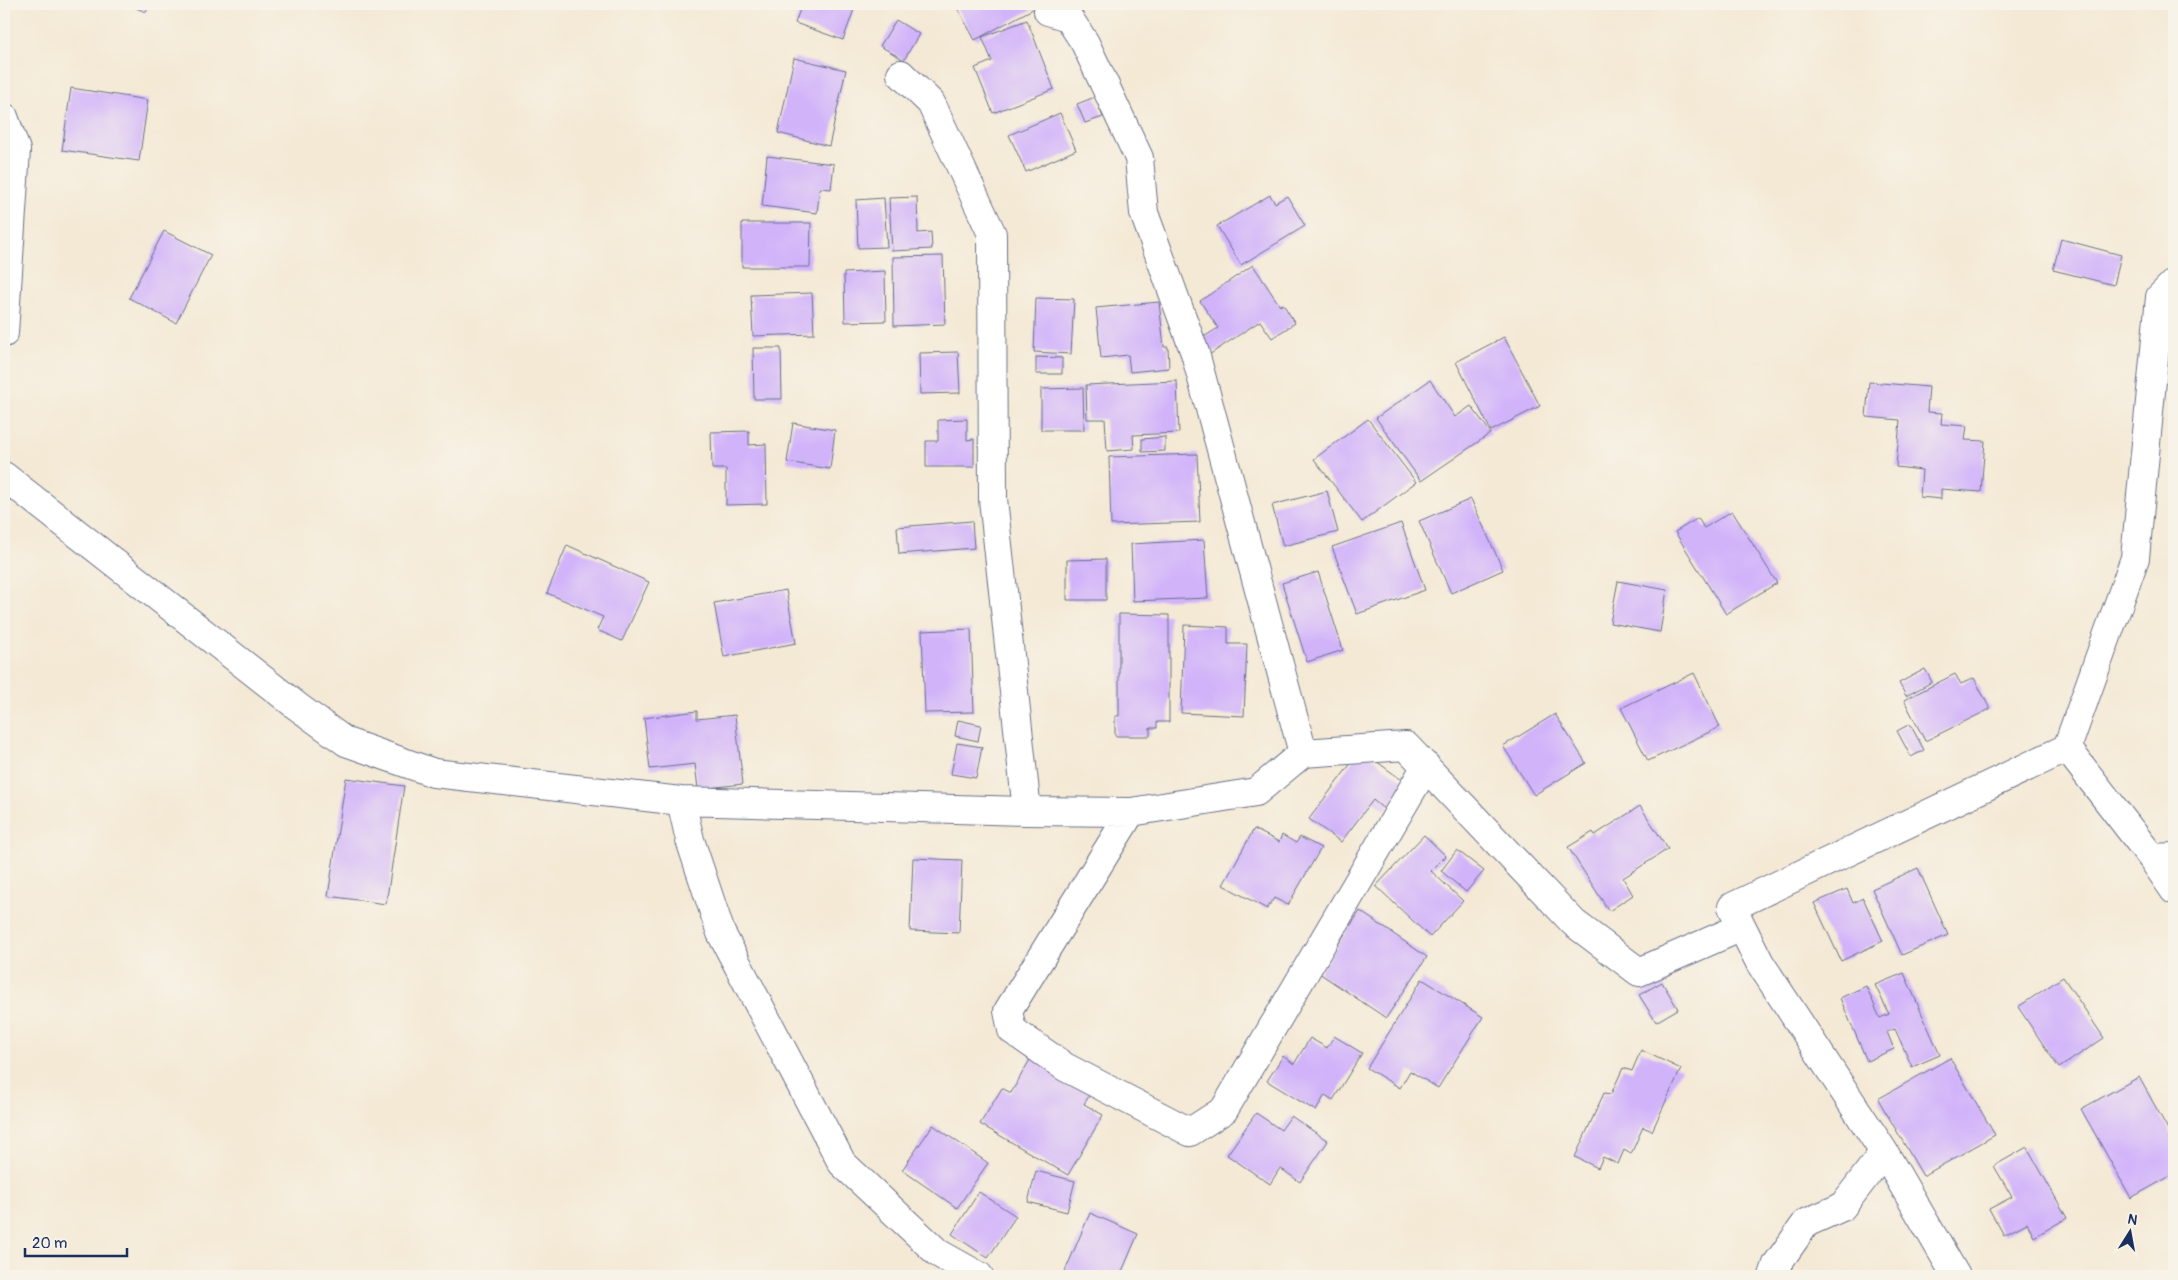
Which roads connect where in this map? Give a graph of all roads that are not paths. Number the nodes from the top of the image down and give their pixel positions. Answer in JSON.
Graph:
{"nodes":[{"id":1,"x":1048,"y":11,"type":"dead end"},
{"id":2,"x":900,"y":74,"type":"dead end"},
{"id":3,"x":4,"y":117,"type":"edge"},
{"id":4,"x":2174,"y":283,"type":"edge"},
{"id":5,"x":4,"y":333,"type":"edge"},
{"id":6,"x":4,"y":476,"type":"edge"},
{"id":7,"x":2067,"y":748,"type":"junction"},
{"id":8,"x":1303,"y":753,"type":"junction"},
{"id":9,"x":1426,"y":766,"type":"junction"},
{"id":10,"x":682,"y":801,"type":"junction"},
{"id":11,"x":1028,"y":812,"type":"junction"},
{"id":12,"x":1131,"y":812,"type":"junction"},
{"id":13,"x":2163,"y":858,"type":"edge"},
{"id":14,"x":2174,"y":890,"type":"edge"},
{"id":15,"x":1742,"y":926,"type":"junction"},
{"id":16,"x":1884,"y":1152,"type":"junction"},
{"id":17,"x":979,"y":1276,"type":"edge"},
{"id":18,"x":1773,"y":1276,"type":"edge"},
{"id":19,"x":1956,"y":1276,"type":"edge"}],
"edges":[{"from":1,"to":8,"type":"street"},
{"from":2,"to":11,"type":"street"},
{"from":3,"to":5,"type":"street"},
{"from":4,"to":7,"type":"street"},
{"from":6,"to":10,"type":"street"},
{"from":7,"to":13,"type":"street"},
{"from":7,"to":15,"type":"street"},
{"from":8,"to":9,"type":"street"},
{"from":8,"to":12,"type":"street"},
{"from":9,"to":12,"type":"street"},
{"from":9,"to":15,"type":"street"},
{"from":10,"to":11,"type":"street"},
{"from":10,"to":17,"type":"street"},
{"from":11,"to":12,"type":"street"},
{"from":13,"to":14,"type":"street"},
{"from":15,"to":16,"type":"street"},
{"from":16,"to":18,"type":"street"},
{"from":16,"to":19,"type":"street"}]}
